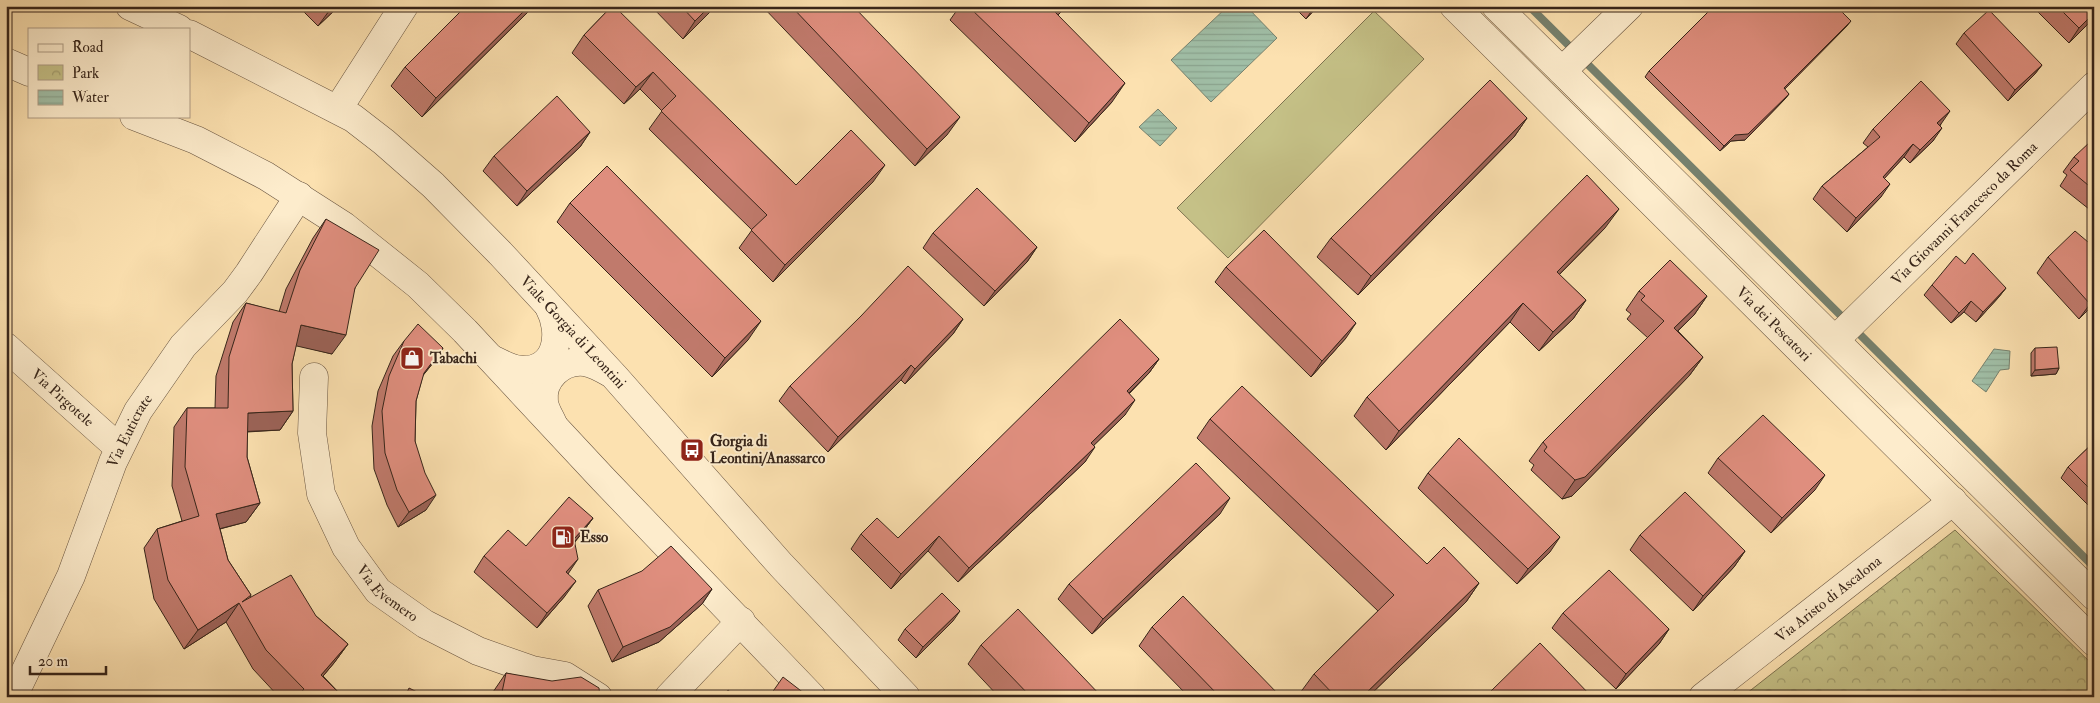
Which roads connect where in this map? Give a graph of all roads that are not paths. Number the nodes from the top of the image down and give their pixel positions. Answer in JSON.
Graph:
{"nodes":[{"id":1,"x":130,"y":6,"type":"edge"},
{"id":2,"x":404,"y":6,"type":"edge"},
{"id":3,"x":1454,"y":6,"type":"edge"},
{"id":4,"x":1496,"y":6,"type":"edge"},
{"id":5,"x":1629,"y":6,"type":"edge"},
{"id":6,"x":177,"y":28,"type":"edge"},
{"id":7,"x":190,"y":35,"type":"edge"},
{"id":8,"x":1573,"y":60,"type":"junction"},
{"id":9,"x":6,"y":62,"type":"edge"},
{"id":10,"x":28,"y":72,"type":"edge"},
{"id":11,"x":2094,"y":86,"type":"edge"},
{"id":12,"x":338,"y":109,"type":"junction"},
{"id":13,"x":139,"y":118,"type":"edge"},
{"id":14,"x":299,"y":196,"type":"junction"},
{"id":15,"x":546,"y":302,"type":"junction"},
{"id":16,"x":1841,"y":334,"type":"junction"},
{"id":17,"x":6,"y":346,"type":"edge"},
{"id":18,"x":491,"y":358,"type":"junction"},
{"id":19,"x":615,"y":376,"type":"junction"},
{"id":20,"x":314,"y":377,"type":"dead end"},
{"id":21,"x":555,"y":428,"type":"junction"},
{"id":22,"x":119,"y":448,"type":"junction"},
{"id":23,"x":1953,"y":501,"type":"junction"},
{"id":24,"x":2094,"y":596,"type":"edge"},
{"id":25,"x":740,"y":621,"type":"junction"},
{"id":26,"x":2094,"y":642,"type":"edge"},
{"id":27,"x":13,"y":697,"type":"edge"},
{"id":28,"x":598,"y":697,"type":"edge"},
{"id":29,"x":669,"y":697,"type":"edge"},
{"id":30,"x":812,"y":697,"type":"edge"},
{"id":31,"x":906,"y":697,"type":"edge"},
{"id":32,"x":1702,"y":697,"type":"edge"}],
"edges":[{"from":1,"to":6,"type":"street"},
{"from":2,"to":12,"type":"street"},
{"from":3,"to":23,"type":"street","name":"Via dei Pescatori"},
{"from":4,"to":8,"type":"street","name":"Via dei Pescatori"},
{"from":5,"to":8,"type":"street"},
{"from":7,"to":12,"type":"street","name":"Viale Gorgia di Leontini"},
{"from":8,"to":16,"type":"street","name":"Via dei Pescatori"},
{"from":9,"to":10,"type":"street"},
{"from":11,"to":16,"type":"street","name":"Via Giovanni Francesco da Roma"},
{"from":12,"to":15,"type":"street","name":"Viale Gorgia di Leontini"},
{"from":13,"to":14,"type":"street"},
{"from":14,"to":18,"type":"street"},
{"from":14,"to":22,"type":"street","name":"Via Euticrate"},
{"from":15,"to":18,"type":"street"},
{"from":15,"to":19,"type":"street","name":"Viale Gorgia di Leontini"},
{"from":16,"to":24,"type":"street","name":"Via dei Pescatori"},
{"from":17,"to":22,"type":"street","name":"Via Pirgotele"},
{"from":18,"to":21,"type":"street"},
{"from":19,"to":21,"type":"street"},
{"from":19,"to":31,"type":"street","name":"Viale Gorgia di Leontini"},
{"from":20,"to":28,"type":"street","name":"Via Evemero"},
{"from":21,"to":25,"type":"street"},
{"from":22,"to":27,"type":"street","name":"Via Euticrate"},
{"from":23,"to":26,"type":"street","name":"Via dei Pescatori"},
{"from":23,"to":32,"type":"street","name":"Via Aristo di Ascalona"},
{"from":25,"to":29,"type":"street"},
{"from":25,"to":30,"type":"street"}]}
